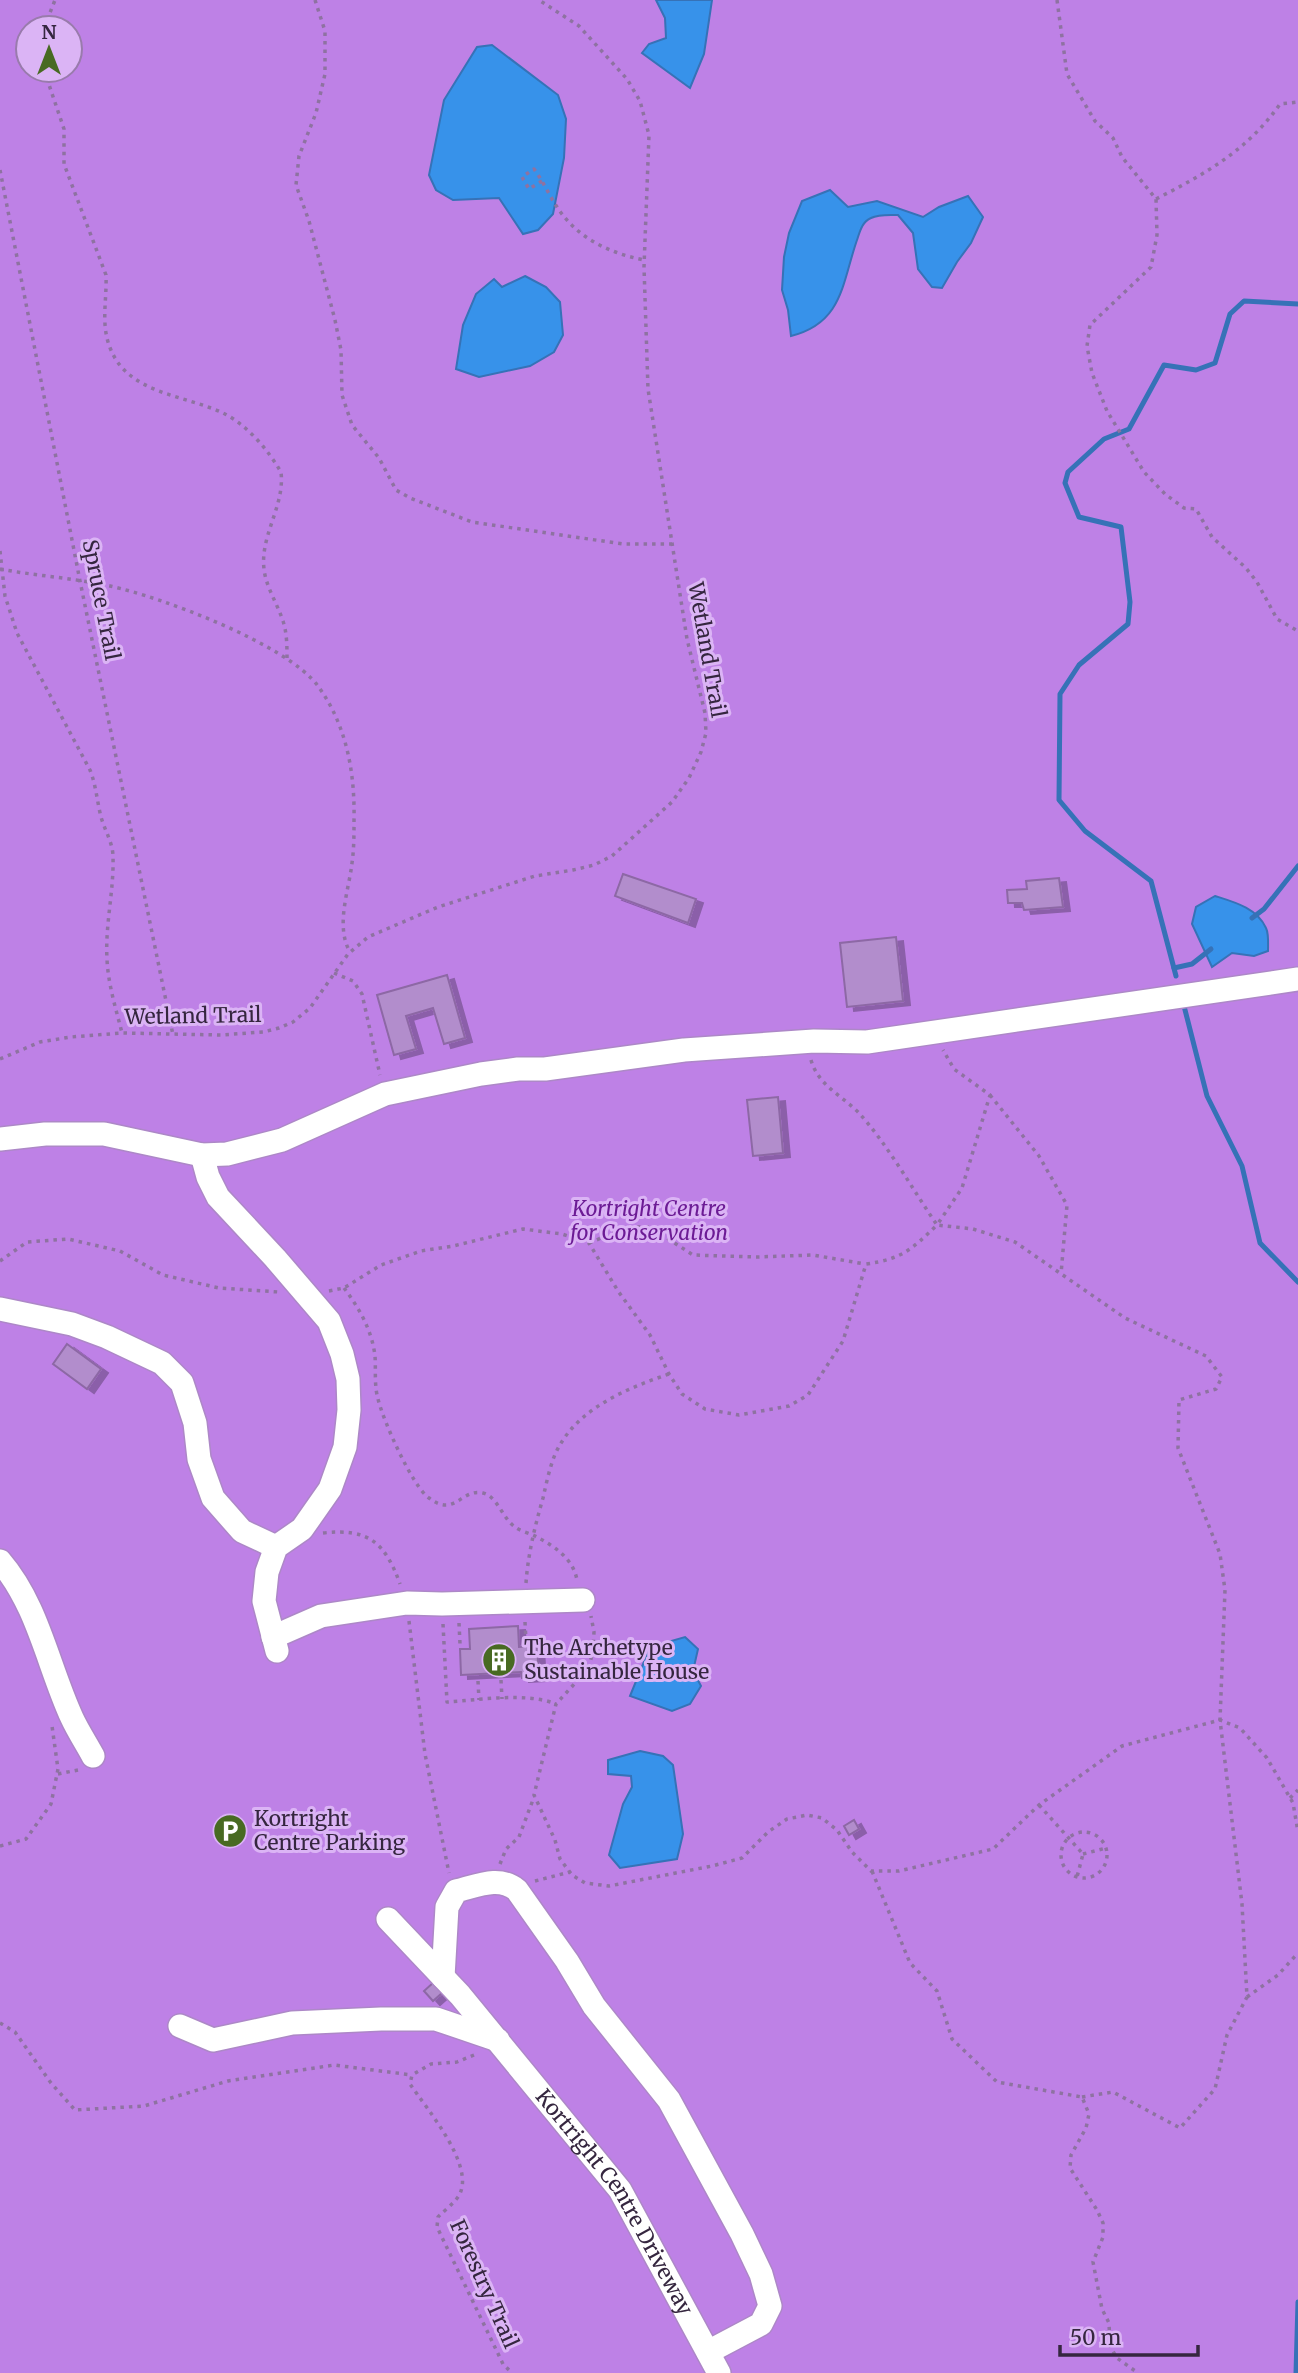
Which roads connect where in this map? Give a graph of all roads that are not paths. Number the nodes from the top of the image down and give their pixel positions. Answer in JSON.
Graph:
{"nodes":[{"id":1,"x":1298,"y":979,"type":"edge"},
{"id":2,"x":0,"y":1139,"type":"edge"},
{"id":3,"x":202,"y":1155,"type":"junction"},
{"id":4,"x":0,"y":1309,"type":"edge"},
{"id":5,"x":276,"y":1547,"type":"junction"},
{"id":6,"x":0,"y":1561,"type":"edge"},
{"id":7,"x":583,"y":1600,"type":"road end"},
{"id":8,"x":93,"y":1755,"type":"dead end"},
{"id":9,"x":388,"y":1919,"type":"dead end"},
{"id":10,"x":443,"y":1977,"type":"junction"},
{"id":11,"x":180,"y":2026,"type":"dead end"},
{"id":12,"x":502,"y":2045,"type":"junction"},
{"id":13,"x":708,"y":2352,"type":"junction"},
{"id":14,"x":719,"y":2373,"type":"edge"}],
"edges":[{"from":1,"to":3,"type":"street"},
{"from":2,"to":3,"type":"street"},
{"from":3,"to":5,"type":"street"},
{"from":4,"to":5,"type":"street"},
{"from":5,"to":7,"type":"street"},
{"from":6,"to":8,"type":"street"},
{"from":9,"to":10,"type":"street","name":"Kortright Centre Driveway"},
{"from":10,"to":12,"type":"street","name":"Kortright Centre Driveway"},
{"from":10,"to":13,"type":"street"},
{"from":11,"to":12,"type":"street"},
{"from":12,"to":13,"type":"street","name":"Kortright Centre Driveway"},
{"from":13,"to":14,"type":"street","name":"Kortright Centre Driveway"}]}
